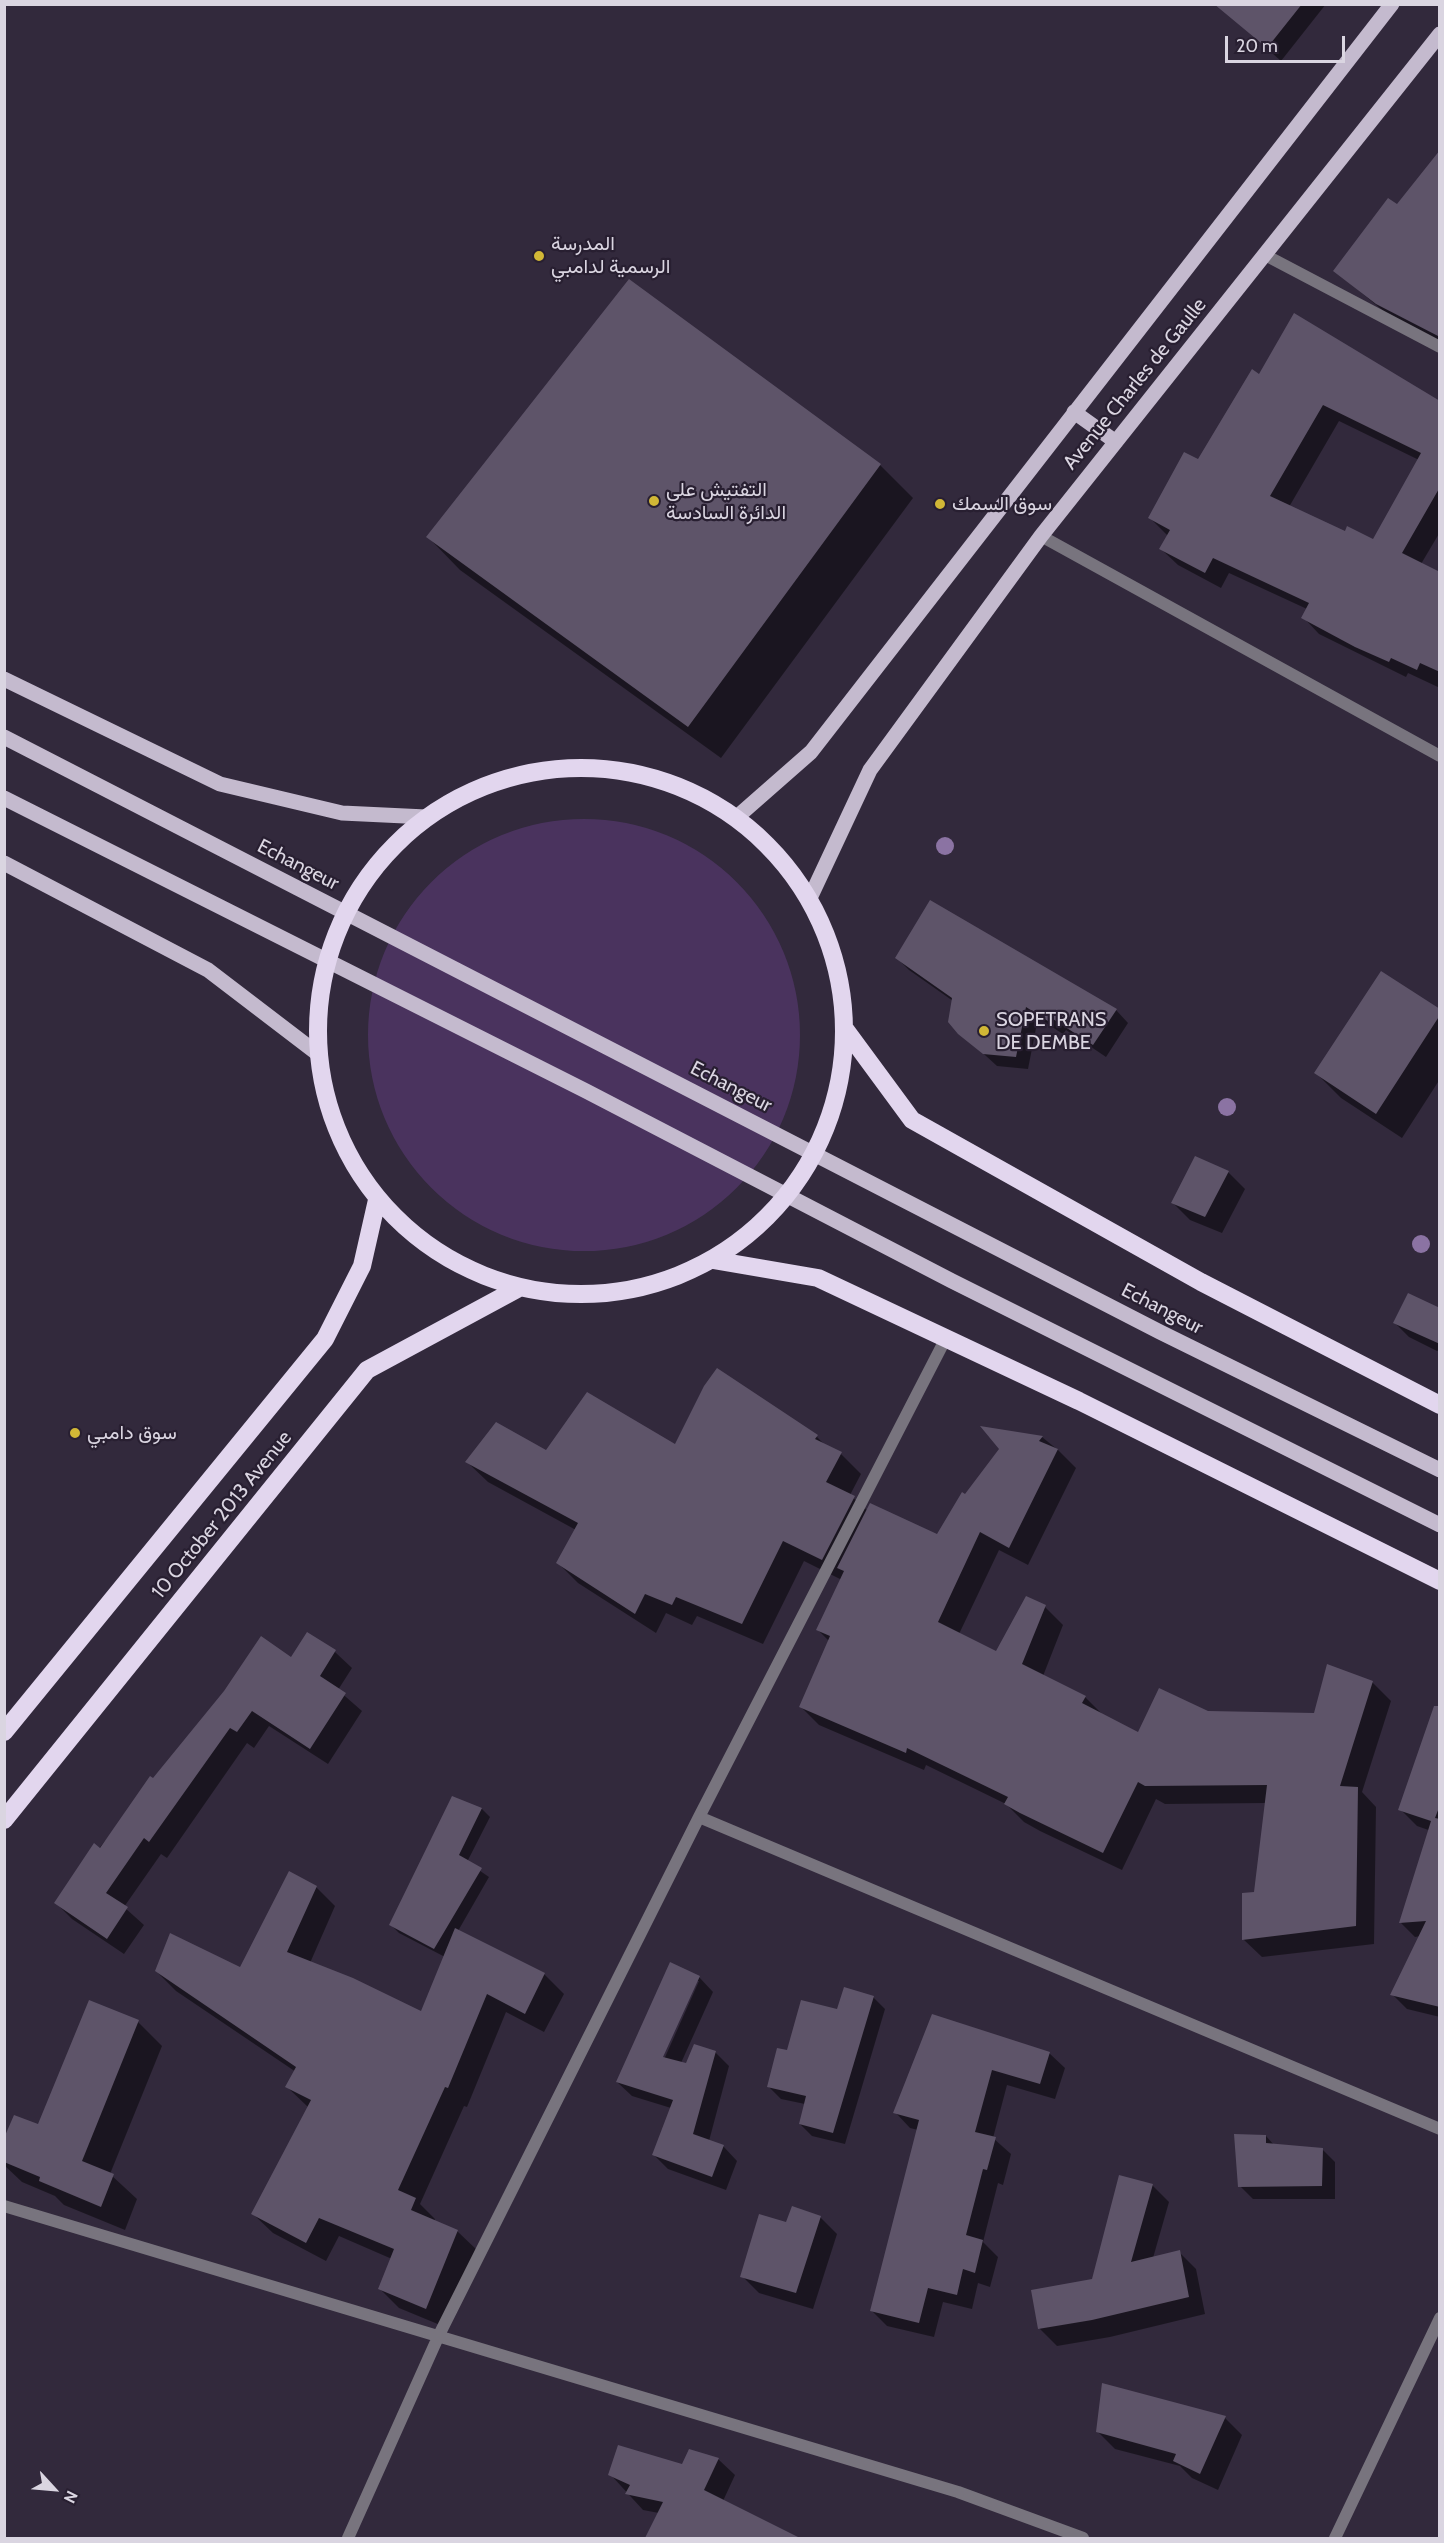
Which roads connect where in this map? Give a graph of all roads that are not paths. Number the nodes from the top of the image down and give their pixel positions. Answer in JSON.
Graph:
{"nodes":[{"id":1,"x":1392,"y":4,"type":"edge"},
{"id":2,"x":1440,"y":34,"type":"edge"},
{"id":3,"x":1265,"y":255,"type":"junction"},
{"id":4,"x":1440,"y":347,"type":"edge"},
{"id":5,"x":1074,"y":412,"type":"junction"},
{"id":6,"x":1116,"y":441,"type":"junction"},
{"id":7,"x":1041,"y":536,"type":"junction"},
{"id":8,"x":4,"y":679,"type":"edge"},
{"id":9,"x":4,"y":737,"type":"edge"},
{"id":10,"x":1440,"y":756,"type":"edge"},
{"id":11,"x":4,"y":798,"type":"edge"},
{"id":12,"x":426,"y":817,"type":"junction"},
{"id":13,"x":737,"y":817,"type":"junction"},
{"id":14,"x":4,"y":863,"type":"edge"},
{"id":15,"x":810,"y":898,"type":"junction"},
{"id":16,"x":845,"y":1029,"type":"junction"},
{"id":17,"x":318,"y":1054,"type":"junction"},
{"id":18,"x":377,"y":1200,"type":"junction"},
{"id":19,"x":713,"y":1260,"type":"junction"},
{"id":20,"x":517,"y":1288,"type":"junction"},
{"id":21,"x":946,"y":1338,"type":"junction"},
{"id":22,"x":1440,"y":1405,"type":"edge"},
{"id":23,"x":1440,"y":1470,"type":"edge"},
{"id":24,"x":1440,"y":1525,"type":"edge"},
{"id":25,"x":1440,"y":1581,"type":"edge"},
{"id":26,"x":4,"y":1732,"type":"edge"},
{"id":27,"x":699,"y":1817,"type":"junction"},
{"id":28,"x":4,"y":1820,"type":"edge"},
{"id":29,"x":1440,"y":2129,"type":"edge"},
{"id":30,"x":4,"y":2206,"type":"edge"},
{"id":31,"x":1440,"y":2318,"type":"edge"},
{"id":32,"x":438,"y":2335,"type":"junction"},
{"id":33,"x":348,"y":2538,"type":"edge"},
{"id":34,"x":1083,"y":2538,"type":"edge"},
{"id":35,"x":1335,"y":2538,"type":"edge"}],
"edges":[{"from":1,"to":5,"type":"main road","name":"Avenue Charles de Gaulle"},
{"from":2,"to":3,"type":"main road","name":"Avenue Charles de Gaulle"},
{"from":3,"to":4,"type":"street"},
{"from":3,"to":6,"type":"main road","name":"Avenue Charles de Gaulle"},
{"from":5,"to":6,"type":"main road"},
{"from":5,"to":13,"type":"main road","name":"Avenue Charles de Gaulle"},
{"from":6,"to":7,"type":"main road","name":"Avenue Charles de Gaulle"},
{"from":7,"to":10,"type":"street"},
{"from":7,"to":15,"type":"main road","name":"Avenue Charles de Gaulle"},
{"from":8,"to":12,"type":"main road"},
{"from":9,"to":23,"type":"main road","name":"Echangeur"},
{"from":11,"to":24,"type":"main road"},
{"from":12,"to":13,"type":"highway"},
{"from":12,"to":17,"type":"highway"},
{"from":13,"to":15,"type":"highway"},
{"from":14,"to":17,"type":"main road"},
{"from":15,"to":16,"type":"highway"},
{"from":16,"to":19,"type":"highway"},
{"from":16,"to":22,"type":"highway"},
{"from":17,"to":18,"type":"highway"},
{"from":18,"to":20,"type":"highway"},
{"from":18,"to":26,"type":"highway","name":"10 October 2013 Avenue"},
{"from":19,"to":20,"type":"highway"},
{"from":19,"to":21,"type":"highway"},
{"from":20,"to":28,"type":"highway","name":"10 October 2013 Avenue"},
{"from":21,"to":25,"type":"highway"},
{"from":21,"to":27,"type":"street"},
{"from":27,"to":29,"type":"street"},
{"from":27,"to":32,"type":"street"},
{"from":30,"to":32,"type":"street"},
{"from":31,"to":35,"type":"street"},
{"from":32,"to":33,"type":"street"},
{"from":32,"to":34,"type":"street"}]}
